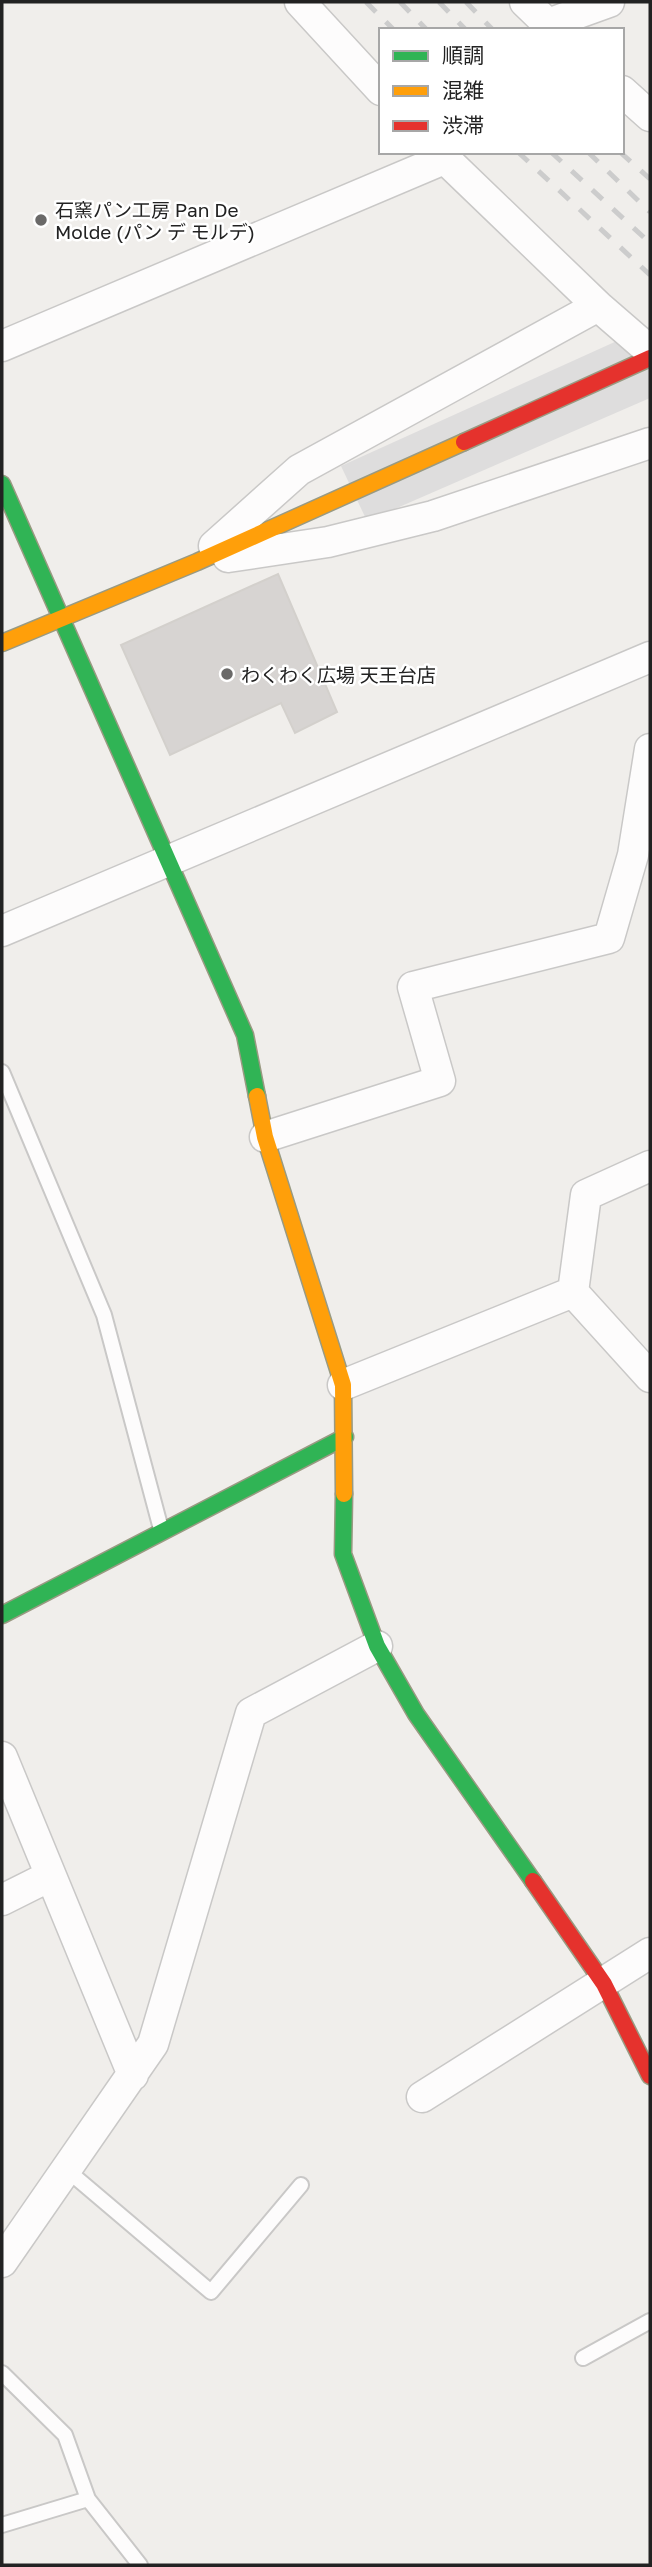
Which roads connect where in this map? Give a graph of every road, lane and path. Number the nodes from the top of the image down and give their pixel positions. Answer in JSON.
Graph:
{"nodes":[{"id":1,"x":300,"y":2,"type":"edge"},
{"id":2,"x":524,"y":2,"type":"edge"},
{"id":3,"x":609,"y":2,"type":"edge"},
{"id":4,"x":551,"y":27,"type":"edge"},
{"id":5,"x":379,"y":88,"type":"edge"},
{"id":6,"x":624,"y":93,"type":"edge"},
{"id":7,"x":650,"y":116,"type":"edge"},
{"id":8,"x":441,"y":156,"type":"edge"},
{"id":9,"x":598,"y":306,"type":"junction"},
{"id":10,"x":2,"y":346,"type":"edge"},
{"id":11,"x":650,"y":351,"type":"edge"},
{"id":12,"x":650,"y":358,"type":"edge"},
{"id":13,"x":650,"y":443,"type":"edge"},
{"id":14,"x":2,"y":484,"type":"edge"},
{"id":15,"x":197,"y":562,"type":"junction"},
{"id":16,"x":60,"y":618,"type":"junction"},
{"id":17,"x":2,"y":643,"type":"edge"},
{"id":18,"x":650,"y":657,"type":"edge"},
{"id":19,"x":650,"y":749,"type":"edge"},
{"id":20,"x":168,"y":859,"type":"junction"},
{"id":21,"x":2,"y":931,"type":"edge"},
{"id":22,"x":2,"y":1072,"type":"edge"},
{"id":23,"x":265,"y":1137,"type":"junction"},
{"id":24,"x":650,"y":1166,"type":"edge"},
{"id":25,"x":573,"y":1292,"type":"junction"},
{"id":26,"x":650,"y":1377,"type":"edge"},
{"id":27,"x":342,"y":1385,"type":"junction"},
{"id":28,"x":345,"y":1437,"type":"junction"},
{"id":29,"x":162,"y":1532,"type":"junction"},
{"id":30,"x":2,"y":1615,"type":"edge"},
{"id":31,"x":377,"y":1646,"type":"junction"},
{"id":32,"x":2,"y":1757,"type":"edge"},
{"id":33,"x":50,"y":1876,"type":"junction"},
{"id":34,"x":2,"y":1900,"type":"edge"},
{"id":35,"x":650,"y":1953,"type":"edge"},
{"id":36,"x":604,"y":1983,"type":"junction"},
{"id":37,"x":133,"y":2075,"type":"junction"},
{"id":38,"x":650,"y":2076,"type":"edge"},
{"id":39,"x":422,"y":2096,"type":"dead end"},
{"id":40,"x":67,"y":2170,"type":"junction"},
{"id":41,"x":301,"y":2185,"type":"dead end"},
{"id":42,"x":2,"y":2262,"type":"edge"},
{"id":43,"x":650,"y":2321,"type":"edge"},
{"id":44,"x":583,"y":2358,"type":"dead end"},
{"id":45,"x":2,"y":2373,"type":"edge"},
{"id":46,"x":88,"y":2499,"type":"junction"},
{"id":47,"x":2,"y":2525,"type":"edge"},
{"id":48,"x":140,"y":2565,"type":"edge"}],
"edges":[{"from":1,"to":5,"type":"street"},
{"from":2,"to":4,"type":"street"},
{"from":3,"to":4,"type":"street"},
{"from":6,"to":7,"type":"street"},
{"from":8,"to":9,"type":"street"},
{"from":8,"to":10,"type":"street"},
{"from":9,"to":11,"type":"street"},
{"from":9,"to":15,"type":"street"},
{"from":12,"to":15,"type":"street"},
{"from":13,"to":15,"type":"street"},
{"from":14,"to":16,"type":"street"},
{"from":15,"to":16,"type":"street"},
{"from":16,"to":17,"type":"street"},
{"from":16,"to":20,"type":"street"},
{"from":18,"to":20,"type":"street"},
{"from":19,"to":23,"type":"street"},
{"from":20,"to":21,"type":"street"},
{"from":20,"to":23,"type":"street"},
{"from":22,"to":29,"type":"lane"},
{"from":23,"to":27,"type":"street"},
{"from":24,"to":25,"type":"street"},
{"from":25,"to":26,"type":"street"},
{"from":25,"to":27,"type":"street"},
{"from":27,"to":28,"type":"street"},
{"from":28,"to":29,"type":"street"},
{"from":28,"to":31,"type":"street"},
{"from":29,"to":30,"type":"street"},
{"from":31,"to":36,"type":"street"},
{"from":31,"to":37,"type":"street"},
{"from":32,"to":33,"type":"street"},
{"from":33,"to":34,"type":"street"},
{"from":33,"to":37,"type":"street"},
{"from":35,"to":36,"type":"street"},
{"from":36,"to":38,"type":"street"},
{"from":36,"to":39,"type":"street"},
{"from":37,"to":40,"type":"street"},
{"from":40,"to":41,"type":"lane"},
{"from":40,"to":42,"type":"street"},
{"from":43,"to":44,"type":"lane"},
{"from":45,"to":46,"type":"lane"},
{"from":46,"to":47,"type":"lane"},
{"from":46,"to":48,"type":"lane"}]}
